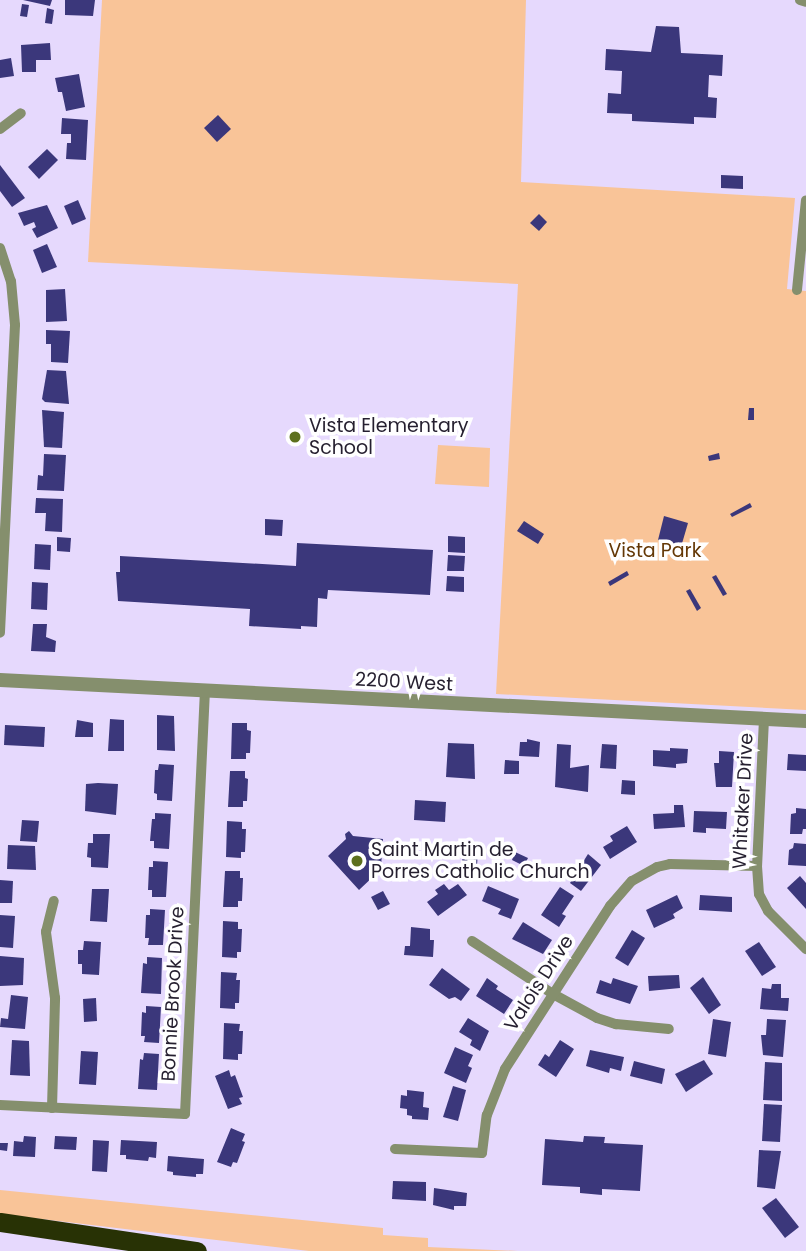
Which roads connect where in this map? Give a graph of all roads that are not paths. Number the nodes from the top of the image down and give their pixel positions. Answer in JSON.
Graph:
{"nodes":[{"id":1,"x":800,"y":0,"type":"edge"},
{"id":2,"x":806,"y":2,"type":"edge"},
{"id":3,"x":21,"y":113,"type":"dead end"},
{"id":4,"x":0,"y":129,"type":"edge"},
{"id":5,"x":806,"y":200,"type":"edge"},
{"id":6,"x":0,"y":248,"type":"edge"},
{"id":7,"x":797,"y":290,"type":"dead end"},
{"id":8,"x":0,"y":633,"type":"edge"},
{"id":9,"x":0,"y":680,"type":"edge"},
{"id":10,"x":205,"y":691,"type":"junction"},
{"id":11,"x":764,"y":719,"type":"junction"},
{"id":12,"x":806,"y":721,"type":"edge"},
{"id":13,"x":757,"y":866,"type":"junction"},
{"id":14,"x":54,"y":901,"type":"dead end"},
{"id":15,"x":472,"y":941,"type":"dead end"},
{"id":16,"x":806,"y":949,"type":"edge"},
{"id":17,"x":553,"y":994,"type":"junction"},
{"id":18,"x":669,"y":1029,"type":"dead end"},
{"id":19,"x":0,"y":1105,"type":"edge"},
{"id":20,"x":52,"y":1108,"type":"junction"},
{"id":21,"x":395,"y":1149,"type":"dead end"},
{"id":22,"x":0,"y":1222,"type":"edge"},
{"id":23,"x":197,"y":1251,"type":"edge"}],
"edges":[{"from":1,"to":2,"type":"street"},
{"from":3,"to":4,"type":"street"},
{"from":5,"to":7,"type":"street"},
{"from":6,"to":8,"type":"street"},
{"from":9,"to":10,"type":"street","name":"2200 West"},
{"from":10,"to":11,"type":"street","name":"2200 West"},
{"from":10,"to":20,"type":"street","name":"Bonnie Brook Drive"},
{"from":11,"to":12,"type":"street","name":"2200 West"},
{"from":11,"to":13,"type":"street","name":"Whitaker Drive"},
{"from":13,"to":16,"type":"street","name":"Whitaker Drive"},
{"from":13,"to":17,"type":"street","name":"Valois Drive"},
{"from":14,"to":20,"type":"street"},
{"from":15,"to":17,"type":"street"},
{"from":17,"to":18,"type":"street"},
{"from":17,"to":21,"type":"street","name":"Valois Drive"},
{"from":19,"to":20,"type":"street","name":"Bonnie Brook Drive"},
{"from":22,"to":23,"type":"highway"}]}
